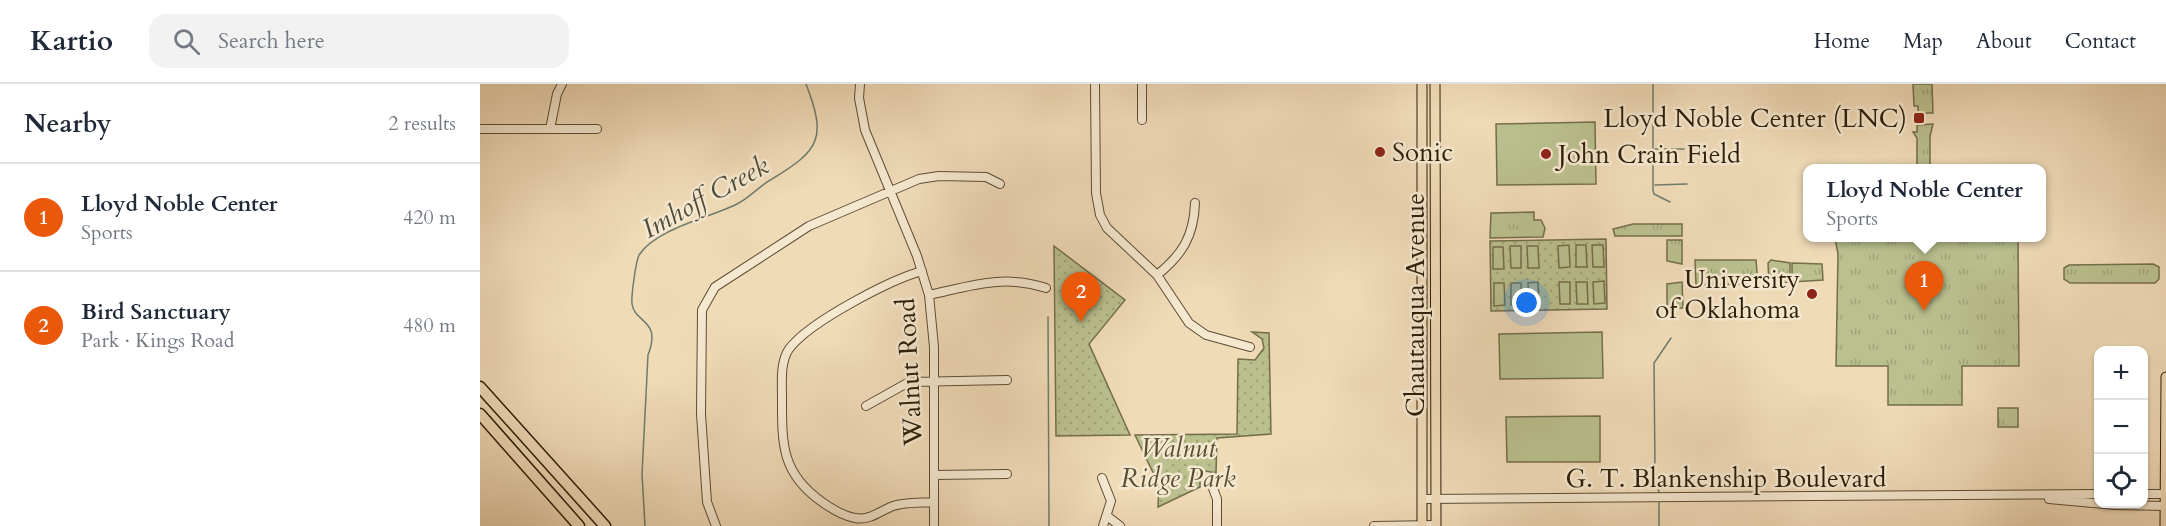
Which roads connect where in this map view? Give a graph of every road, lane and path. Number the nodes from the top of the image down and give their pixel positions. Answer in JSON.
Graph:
{"nodes":[{"id":1,"x":555,"y":84,"type":"edge"},
{"id":2,"x":562,"y":84,"type":"edge"},
{"id":3,"x":860,"y":84,"type":"edge"},
{"id":4,"x":1095,"y":84,"type":"edge"},
{"id":5,"x":1142,"y":84,"type":"edge"},
{"id":6,"x":1422,"y":84,"type":"edge"},
{"id":7,"x":1435,"y":84,"type":"edge"},
{"id":8,"x":557,"y":94,"type":"junction"},
{"id":9,"x":1142,"y":120,"type":"dead end"},
{"id":10,"x":480,"y":129,"type":"edge"},
{"id":11,"x":550,"y":129,"type":"junction"},
{"id":12,"x":597,"y":129,"type":"dead end"},
{"id":13,"x":1000,"y":184,"type":"dead end"},
{"id":14,"x":889,"y":190,"type":"junction"},
{"id":15,"x":1195,"y":203,"type":"dead end"},
{"id":16,"x":922,"y":271,"type":"junction"},
{"id":17,"x":1157,"y":276,"type":"junction"},
{"id":18,"x":1046,"y":288,"type":"dead end"},
{"id":19,"x":929,"y":295,"type":"junction"},
{"id":20,"x":1250,"y":347,"type":"dead end"},
{"id":21,"x":2166,"y":377,"type":"edge"},
{"id":22,"x":934,"y":380,"type":"junction"},
{"id":23,"x":1007,"y":380,"type":"dead end"},
{"id":24,"x":480,"y":387,"type":"edge"},
{"id":25,"x":866,"y":406,"type":"dead end"},
{"id":26,"x":480,"y":414,"type":"edge"},
{"id":27,"x":1007,"y":474,"type":"dead end"},
{"id":28,"x":934,"y":475,"type":"junction"},
{"id":29,"x":1102,"y":478,"type":"dead end"},
{"id":30,"x":1211,"y":483,"type":"dead end"},
{"id":31,"x":2094,"y":494,"type":"edge"},
{"id":32,"x":2148,"y":494,"type":"edge"},
{"id":33,"x":2165,"y":494,"type":"edge"},
{"id":34,"x":2029,"y":496,"type":"junction"},
{"id":35,"x":1422,"y":499,"type":"junction"},
{"id":36,"x":1436,"y":499,"type":"junction"},
{"id":37,"x":934,"y":502,"type":"junction"},
{"id":38,"x":2165,"y":506,"type":"edge"},
{"id":39,"x":1107,"y":516,"type":"junction"},
{"id":40,"x":1422,"y":525,"type":"edge"},
{"id":41,"x":579,"y":526,"type":"edge"},
{"id":42,"x":605,"y":526,"type":"edge"},
{"id":43,"x":716,"y":526,"type":"edge"},
{"id":44,"x":934,"y":526,"type":"edge"},
{"id":45,"x":1103,"y":526,"type":"edge"},
{"id":46,"x":1120,"y":526,"type":"edge"},
{"id":47,"x":1217,"y":526,"type":"edge"},
{"id":48,"x":1374,"y":526,"type":"edge"},
{"id":49,"x":1436,"y":526,"type":"edge"},
{"id":50,"x":2165,"y":526,"type":"edge"}],
"edges":[{"from":1,"to":8,"type":"street"},
{"from":2,"to":8,"type":"street"},
{"from":3,"to":14,"type":"street","name":"Walnut Road"},
{"from":4,"to":17,"type":"street"},
{"from":5,"to":9,"type":"street"},
{"from":6,"to":35,"type":"main road","name":"Chautauqua Avenue"},
{"from":7,"to":36,"type":"main road","name":"Chautauqua Avenue"},
{"from":8,"to":11,"type":"street"},
{"from":10,"to":11,"type":"street"},
{"from":11,"to":12,"type":"street"},
{"from":13,"to":14,"type":"street"},
{"from":14,"to":16,"type":"street","name":"Walnut Road"},
{"from":14,"to":43,"type":"street"},
{"from":15,"to":17,"type":"street"},
{"from":16,"to":19,"type":"street","name":"Walnut Road"},
{"from":16,"to":37,"type":"street"},
{"from":17,"to":20,"type":"street"},
{"from":18,"to":19,"type":"street"},
{"from":19,"to":22,"type":"street","name":"Walnut Road"},
{"from":21,"to":33,"type":"main road"},
{"from":22,"to":23,"type":"street"},
{"from":22,"to":25,"type":"street"},
{"from":22,"to":28,"type":"street","name":"Walnut Road"},
{"from":24,"to":42,"type":"highway"},
{"from":26,"to":41,"type":"highway"},
{"from":27,"to":28,"type":"street"},
{"from":28,"to":37,"type":"street","name":"Walnut Road"},
{"from":29,"to":39,"type":"street"},
{"from":30,"to":47,"type":"street"},
{"from":31,"to":34,"type":"street","name":"G. T. Blankenship Boulevard"},
{"from":32,"to":33,"type":"street"},
{"from":33,"to":38,"type":"main road"},
{"from":34,"to":36,"type":"street","name":"G. T. Blankenship Boulevard"},
{"from":34,"to":38,"type":"street","name":"G. T. Blankenship Boulevard"},
{"from":35,"to":36,"type":"street","name":"G. T. Blankenship Boulevard"},
{"from":35,"to":40,"type":"main road","name":"Chautauqua Avenue"},
{"from":36,"to":49,"type":"main road","name":"Chautauqua Avenue"},
{"from":37,"to":44,"type":"street","name":"Walnut Road"},
{"from":38,"to":50,"type":"main road"},
{"from":39,"to":45,"type":"street"},
{"from":39,"to":46,"type":"street"},
{"from":40,"to":48,"type":"street"},
{"from":40,"to":49,"type":"street"}]}
